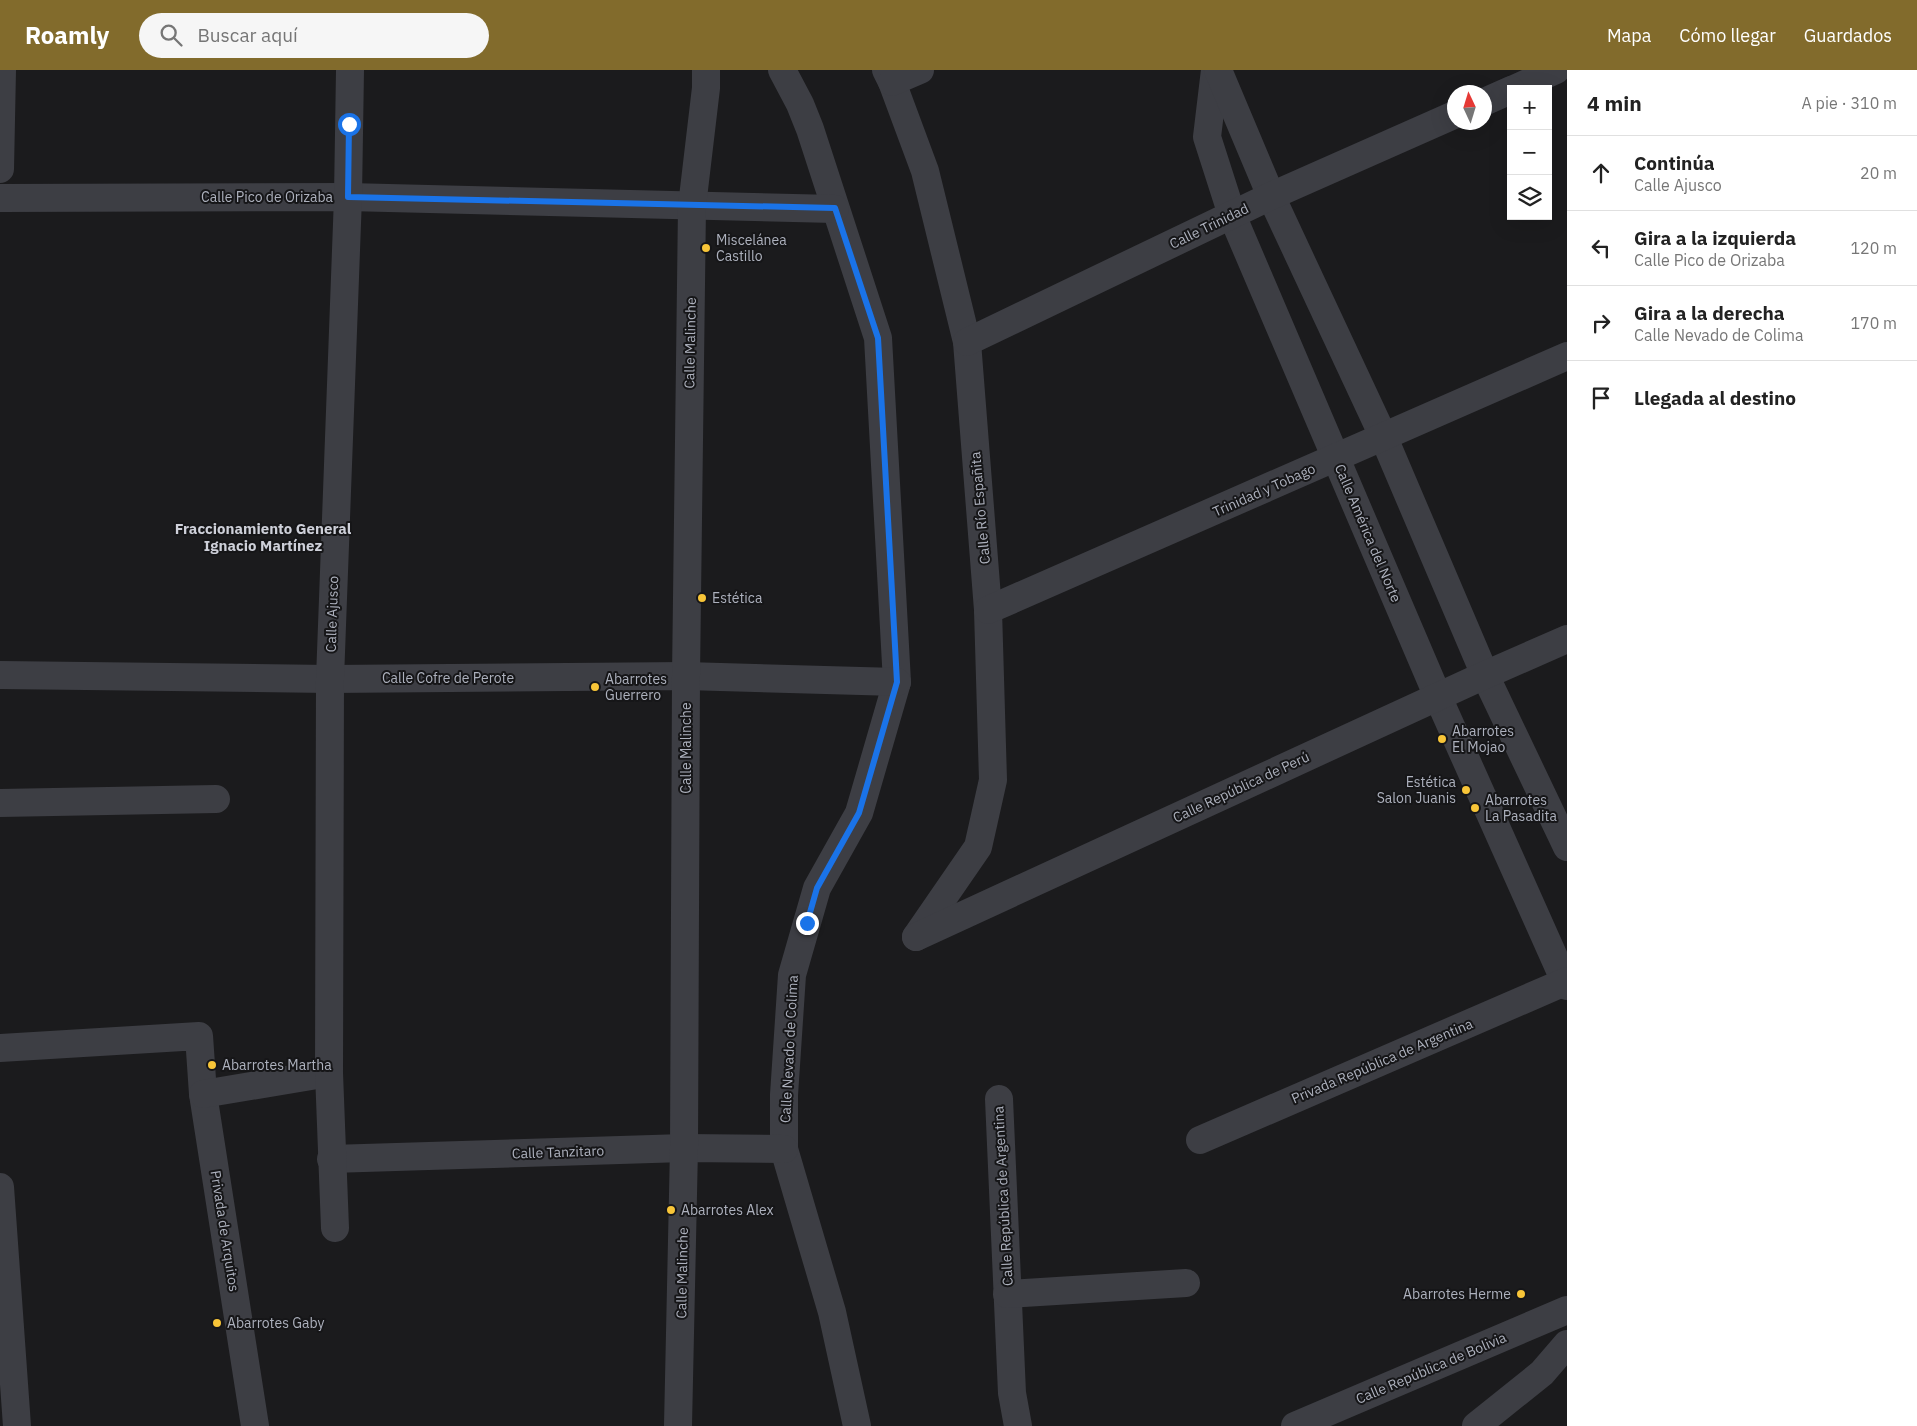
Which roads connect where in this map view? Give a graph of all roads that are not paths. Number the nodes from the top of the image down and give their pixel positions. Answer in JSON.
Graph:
{"nodes":[{"id":1,"x":2,"y":70,"type":"edge"},
{"id":2,"x":350,"y":70,"type":"edge"},
{"id":3,"x":706,"y":70,"type":"edge"},
{"id":4,"x":782,"y":70,"type":"edge"},
{"id":5,"x":920,"y":70,"type":"edge"},
{"id":6,"x":1217,"y":70,"type":"edge"},
{"id":7,"x":1556,"y":70,"type":"edge"},
{"id":8,"x":889,"y":76,"type":"edge"},
{"id":9,"x":1521,"y":85,"type":"edge"},
{"id":10,"x":1507,"y":91,"type":"edge"},
{"id":11,"x":1492,"y":98,"type":"edge"},
{"id":12,"x":1447,"y":118,"type":"edge"},
{"id":13,"x":0,"y":169,"type":"edge"},
{"id":14,"x":1271,"y":196,"type":"junction"},
{"id":15,"x":348,"y":197,"type":"junction"},
{"id":16,"x":0,"y":198,"type":"edge"},
{"id":17,"x":692,"y":206,"type":"junction"},
{"id":18,"x":835,"y":208,"type":"junction"},
{"id":19,"x":1232,"y":215,"type":"junction"},
{"id":20,"x":967,"y":342,"type":"junction"},
{"id":21,"x":1567,"y":356,"type":"edge"},
{"id":22,"x":1384,"y":438,"type":"junction"},
{"id":23,"x":1336,"y":458,"type":"junction"},
{"id":24,"x":988,"y":610,"type":"junction"},
{"id":25,"x":1567,"y":639,"type":"edge"},
{"id":26,"x":0,"y":675,"type":"edge"},
{"id":27,"x":1485,"y":675,"type":"junction"},
{"id":28,"x":686,"y":676,"type":"junction"},
{"id":29,"x":330,"y":679,"type":"junction"},
{"id":30,"x":897,"y":682,"type":"junction"},
{"id":31,"x":1438,"y":697,"type":"junction"},
{"id":32,"x":216,"y":799,"type":"dead end"},
{"id":33,"x":0,"y":803,"type":"edge"},
{"id":34,"x":1567,"y":847,"type":"edge"},
{"id":35,"x":916,"y":937,"type":"joint"},
{"id":36,"x":1566,"y":983,"type":"edge"},
{"id":37,"x":0,"y":1048,"type":"edge"},
{"id":38,"x":329,"y":1073,"type":"junction"},
{"id":39,"x":204,"y":1094,"type":"junction"},
{"id":40,"x":998,"y":1099,"type":"dead end"},
{"id":41,"x":1200,"y":1140,"type":"dead end"},
{"id":42,"x":684,"y":1148,"type":"junction"},
{"id":43,"x":784,"y":1149,"type":"junction"},
{"id":44,"x":331,"y":1159,"type":"junction"},
{"id":45,"x":0,"y":1186,"type":"edge"},
{"id":46,"x":335,"y":1228,"type":"dead end"},
{"id":47,"x":1186,"y":1283,"type":"dead end"},
{"id":48,"x":1007,"y":1294,"type":"junction"},
{"id":49,"x":1567,"y":1310,"type":"edge"},
{"id":50,"x":1567,"y":1344,"type":"edge"},
{"id":51,"x":17,"y":1426,"type":"edge"},
{"id":52,"x":255,"y":1426,"type":"edge"},
{"id":53,"x":678,"y":1426,"type":"edge"},
{"id":54,"x":857,"y":1426,"type":"edge"},
{"id":55,"x":1018,"y":1426,"type":"edge"},
{"id":56,"x":1294,"y":1426,"type":"edge"},
{"id":57,"x":1476,"y":1426,"type":"edge"}],
"edges":[{"from":1,"to":13,"type":"street"},
{"from":2,"to":15,"type":"street","name":"Calle Ajusco"},
{"from":3,"to":17,"type":"street","name":"Calle Malinche"},
{"from":4,"to":18,"type":"street","name":"Calle Nevado de Colima"},
{"from":5,"to":8,"type":"street"},
{"from":6,"to":14,"type":"street","name":"Calle América del Norte"},
{"from":6,"to":19,"type":"street","name":"Calle América del Norte"},
{"from":7,"to":9,"type":"street"},
{"from":8,"to":20,"type":"street","name":"Calle Río Españita"},
{"from":10,"to":11,"type":"street"},
{"from":12,"to":14,"type":"street","name":"Calle Trinidad"},
{"from":14,"to":19,"type":"street","name":"Calle Trinidad"},
{"from":14,"to":22,"type":"street","name":"Calle América del Norte"},
{"from":15,"to":16,"type":"street","name":"Calle Pico de Orizaba"},
{"from":15,"to":17,"type":"street","name":"Calle Pico de Orizaba"},
{"from":15,"to":29,"type":"street","name":"Calle Ajusco"},
{"from":17,"to":18,"type":"street","name":"Calle Pico de Orizaba"},
{"from":17,"to":28,"type":"street","name":"Calle Malinche"},
{"from":18,"to":30,"type":"street","name":"Calle Nevado de Colima"},
{"from":19,"to":20,"type":"street","name":"Calle Trinidad"},
{"from":19,"to":23,"type":"street","name":"Calle América del Norte"},
{"from":20,"to":24,"type":"street","name":"Calle Río Españita"},
{"from":21,"to":22,"type":"street","name":"Trinidad y Tobago"},
{"from":22,"to":23,"type":"street","name":"Trinidad y Tobago"},
{"from":22,"to":27,"type":"street","name":"Calle América del Norte"},
{"from":23,"to":24,"type":"street","name":"Trinidad y Tobago"},
{"from":23,"to":31,"type":"street","name":"Calle América del Norte"},
{"from":24,"to":35,"type":"street","name":"Calle Río Españita"},
{"from":25,"to":27,"type":"street","name":"Calle República de Perú"},
{"from":26,"to":29,"type":"street","name":"Calle Cofre de Perote"},
{"from":27,"to":31,"type":"street","name":"Calle República de Perú"},
{"from":27,"to":34,"type":"street","name":"Calle América del Norte"},
{"from":28,"to":29,"type":"street","name":"Calle Cofre de Perote"},
{"from":28,"to":30,"type":"street","name":"Calle Cofre de Perote"},
{"from":28,"to":42,"type":"street","name":"Calle Malinche"},
{"from":29,"to":38,"type":"street","name":"Calle Ajusco"},
{"from":30,"to":43,"type":"street","name":"Calle Nevado de Colima"},
{"from":31,"to":35,"type":"street","name":"Calle República de Perú"},
{"from":31,"to":36,"type":"street","name":"Calle América del Norte"},
{"from":32,"to":33,"type":"street"},
{"from":36,"to":41,"type":"street","name":"Privada República de Argentina"},
{"from":37,"to":39,"type":"street","name":"Privada de Arquitos"},
{"from":38,"to":39,"type":"street"},
{"from":38,"to":44,"type":"street","name":"Calle Ajusco"},
{"from":39,"to":52,"type":"street","name":"Privada de Arquitos"},
{"from":40,"to":48,"type":"street","name":"Calle República de Argentina"},
{"from":42,"to":43,"type":"street","name":"Calle Tanzitaro"},
{"from":42,"to":44,"type":"street","name":"Calle Tanzitaro"},
{"from":42,"to":53,"type":"street","name":"Calle Malinche"},
{"from":43,"to":54,"type":"street","name":"Calle Nevado de Colima"},
{"from":44,"to":46,"type":"street","name":"Calle Ajusco"},
{"from":45,"to":51,"type":"street"},
{"from":47,"to":48,"type":"street","name":"Calle República de Argentina"},
{"from":48,"to":55,"type":"street","name":"Calle República de Argentina"},
{"from":49,"to":56,"type":"street","name":"Calle República de Bolivia"},
{"from":50,"to":57,"type":"street"}]}
